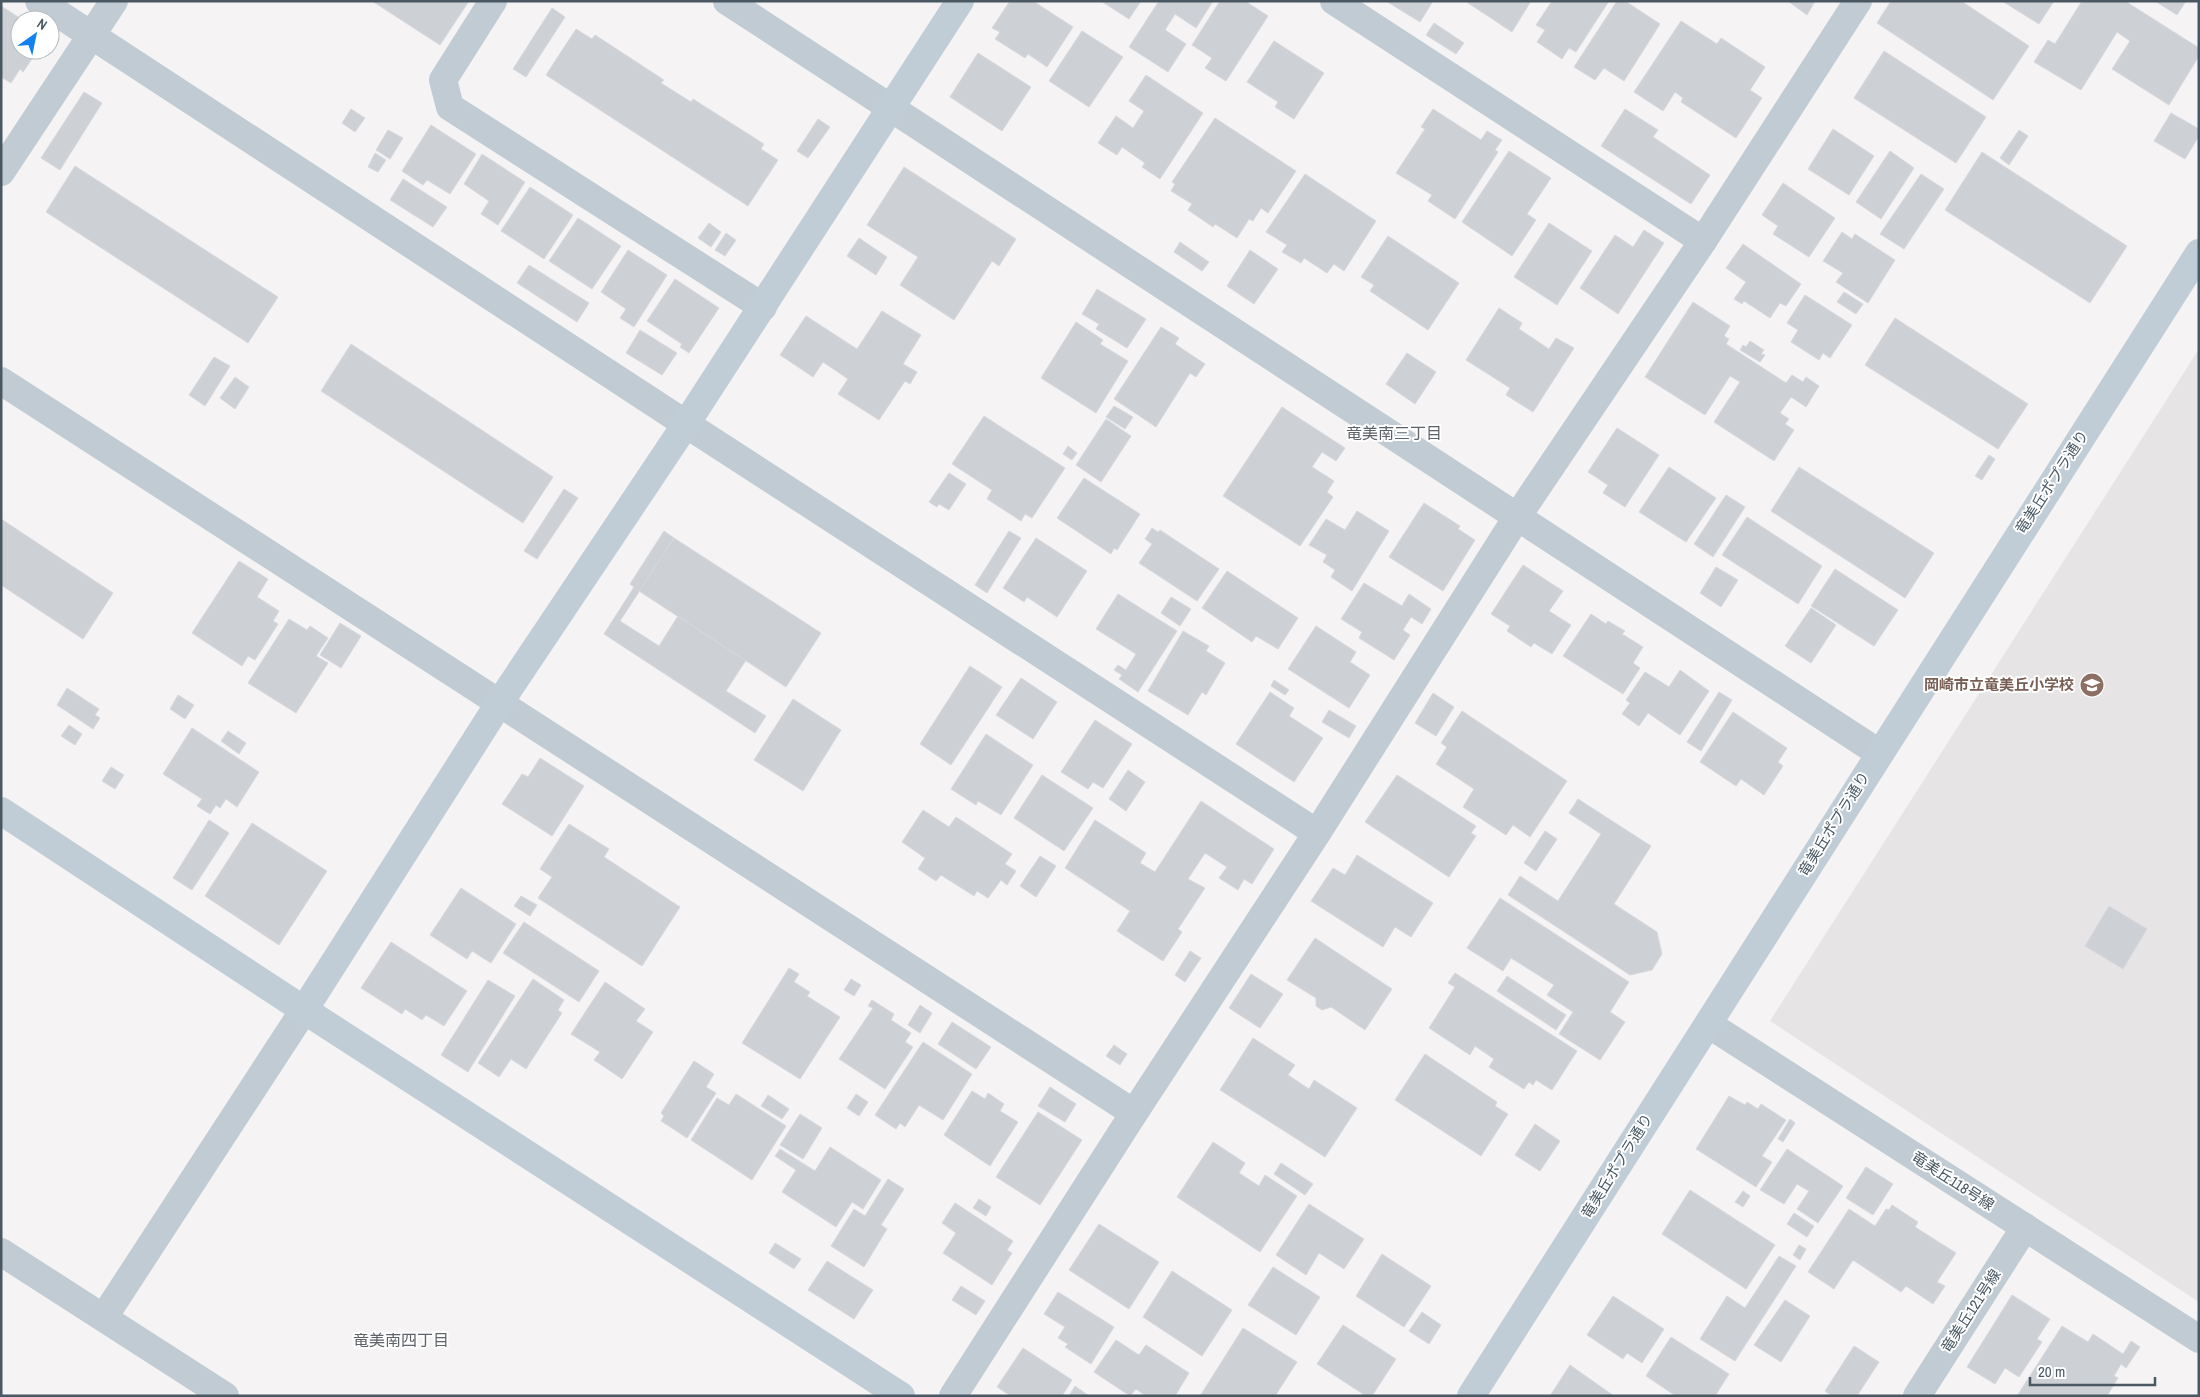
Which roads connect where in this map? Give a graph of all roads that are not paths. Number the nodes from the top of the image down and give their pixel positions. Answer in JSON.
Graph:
{"nodes":[{"id":1,"x":39,"y":1,"type":"edge"},
{"id":2,"x":114,"y":1,"type":"edge"},
{"id":3,"x":494,"y":1,"type":"edge"},
{"id":4,"x":727,"y":1,"type":"edge"},
{"id":5,"x":960,"y":1,"type":"edge"},
{"id":6,"x":1334,"y":1,"type":"edge"},
{"id":7,"x":1858,"y":1,"type":"edge"},
{"id":8,"x":92,"y":36,"type":"junction"},
{"id":9,"x":891,"y":109,"type":"junction"},
{"id":10,"x":1,"y":172,"type":"edge"},
{"id":11,"x":1704,"y":241,"type":"junction"},
{"id":12,"x":2199,"y":253,"type":"edge"},
{"id":13,"x":762,"y":308,"type":"junction"},
{"id":14,"x":1,"y":381,"type":"edge"},
{"id":15,"x":686,"y":424,"type":"junction"},
{"id":16,"x":1517,"y":517,"type":"junction"},
{"id":17,"x":500,"y":702,"type":"junction"},
{"id":18,"x":1879,"y":753,"type":"junction"},
{"id":19,"x":1,"y":811,"type":"edge"},
{"id":20,"x":1317,"y":833,"type":"junction"},
{"id":21,"x":304,"y":1010,"type":"junction"},
{"id":22,"x":1708,"y":1024,"type":"junction"},
{"id":23,"x":1134,"y":1113,"type":"junction"},
{"id":24,"x":2025,"y":1227,"type":"junction"},
{"id":25,"x":1,"y":1252,"type":"edge"},
{"id":26,"x":104,"y":1317,"type":"junction"},
{"id":27,"x":2199,"y":1339,"type":"edge"},
{"id":28,"x":225,"y":1396,"type":"edge"},
{"id":29,"x":901,"y":1396,"type":"edge"},
{"id":30,"x":954,"y":1396,"type":"edge"},
{"id":31,"x":1471,"y":1396,"type":"edge"},
{"id":32,"x":1917,"y":1396,"type":"edge"}],
"edges":[{"from":1,"to":8,"type":"street"},
{"from":2,"to":8,"type":"street"},
{"from":3,"to":13,"type":"street"},
{"from":4,"to":9,"type":"street"},
{"from":5,"to":9,"type":"street"},
{"from":6,"to":11,"type":"street"},
{"from":7,"to":11,"type":"street"},
{"from":8,"to":10,"type":"street"},
{"from":8,"to":15,"type":"street"},
{"from":9,"to":13,"type":"street"},
{"from":9,"to":16,"type":"street"},
{"from":11,"to":16,"type":"street"},
{"from":12,"to":18,"type":"street","name":"竜美丘ポプラ通り"},
{"from":13,"to":15,"type":"street"},
{"from":14,"to":17,"type":"street"},
{"from":15,"to":17,"type":"street"},
{"from":15,"to":20,"type":"street"},
{"from":16,"to":18,"type":"street"},
{"from":16,"to":20,"type":"street"},
{"from":17,"to":21,"type":"street"},
{"from":17,"to":23,"type":"street"},
{"from":18,"to":22,"type":"street","name":"竜美丘ポプラ通り"},
{"from":19,"to":21,"type":"street"},
{"from":20,"to":23,"type":"street"},
{"from":21,"to":26,"type":"street"},
{"from":21,"to":29,"type":"street"},
{"from":22,"to":24,"type":"street","name":"竜美丘118号線"},
{"from":22,"to":31,"type":"street","name":"竜美丘ポプラ通り"},
{"from":23,"to":30,"type":"street"},
{"from":24,"to":27,"type":"street","name":"竜美丘118号線"},
{"from":24,"to":32,"type":"street","name":"竜美丘121号線"},
{"from":25,"to":26,"type":"street"},
{"from":26,"to":28,"type":"street"}]}
